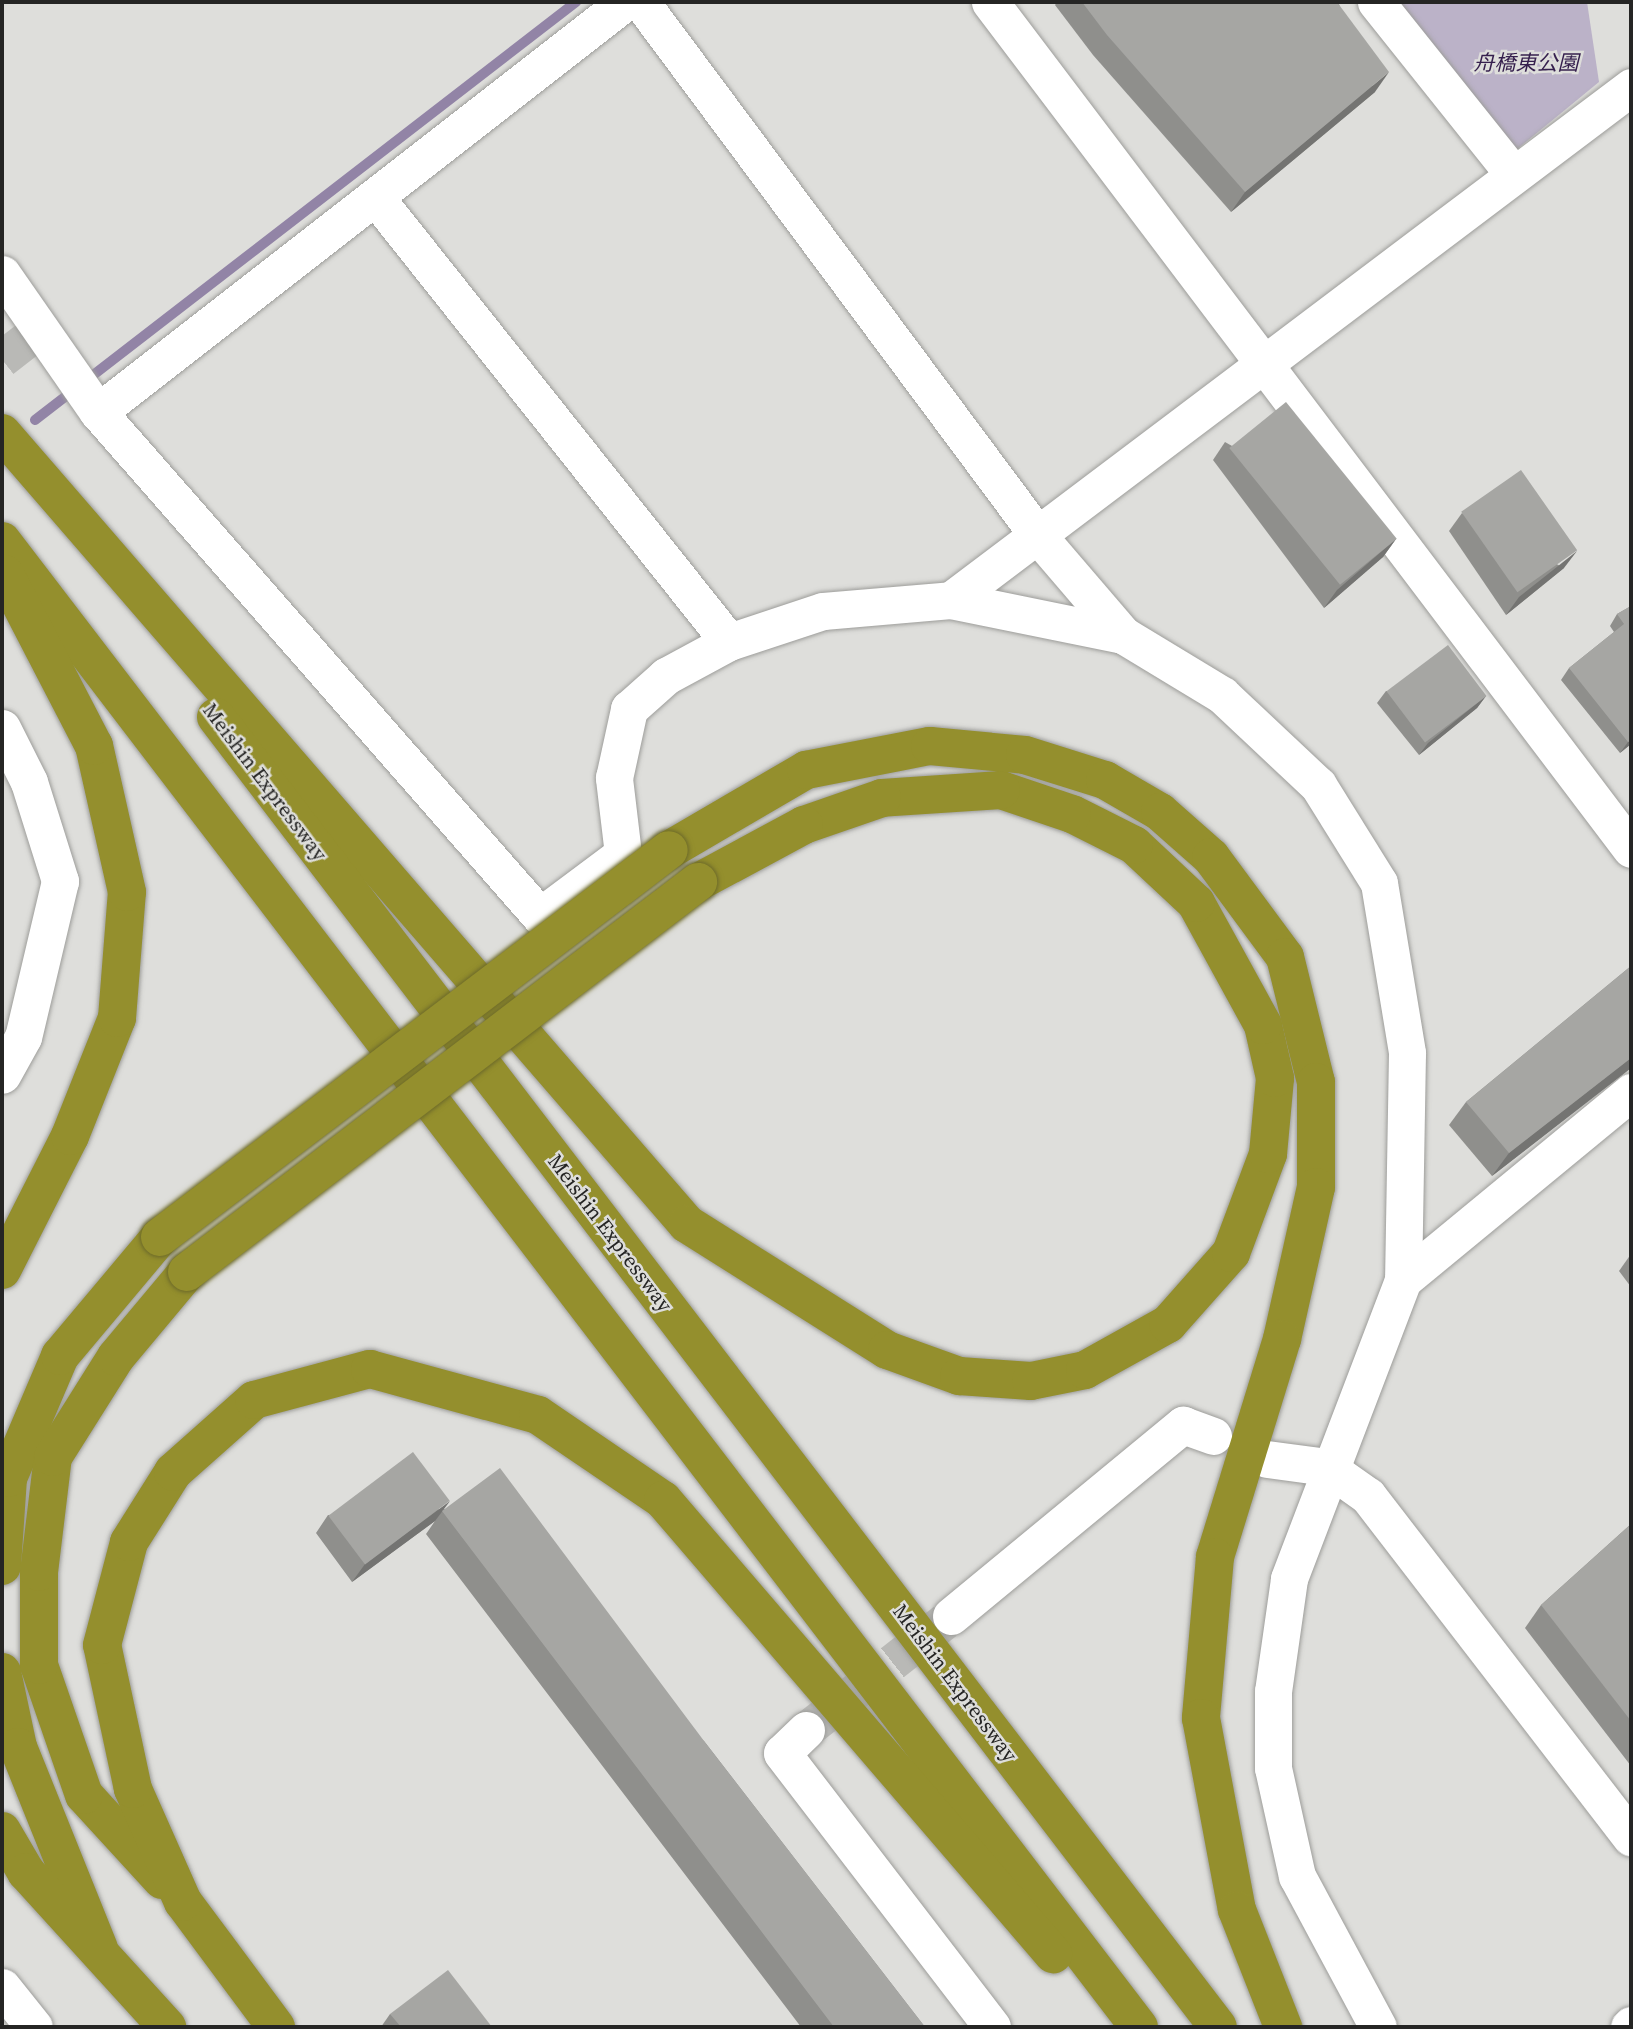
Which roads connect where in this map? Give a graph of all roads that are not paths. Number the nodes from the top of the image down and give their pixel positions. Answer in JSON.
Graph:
{"nodes":[{"id":1,"x":625,"y":2,"type":"edge"},
{"id":2,"x":641,"y":2,"type":"edge"},
{"id":3,"x":990,"y":2,"type":"edge"},
{"id":4,"x":1376,"y":2,"type":"edge"},
{"id":5,"x":1631,"y":87,"type":"edge"},
{"id":6,"x":1511,"y":171,"type":"junction"},
{"id":7,"x":376,"y":198,"type":"junction"},
{"id":8,"x":2,"y":274,"type":"edge"},
{"id":9,"x":1265,"y":359,"type":"junction"},
{"id":10,"x":95,"y":407,"type":"junction"},
{"id":11,"x":2,"y":436,"type":"edge"},
{"id":12,"x":1040,"y":538,"type":"junction"},
{"id":13,"x":2,"y":541,"type":"edge"},
{"id":14,"x":2,"y":568,"type":"edge"},
{"id":15,"x":951,"y":600,"type":"junction"},
{"id":16,"x":1123,"y":635,"type":"junction"},
{"id":17,"x":729,"y":642,"type":"junction"},
{"id":18,"x":2,"y":728,"type":"edge"},
{"id":19,"x":1631,"y":849,"type":"edge"},
{"id":20,"x":2,"y":1075,"type":"edge"},
{"id":21,"x":1631,"y":1092,"type":"edge"},
{"id":22,"x":2,"y":1270,"type":"edge"},
{"id":23,"x":1403,"y":1280,"type":"junction"},
{"id":24,"x":1213,"y":1436,"type":"dead end"},
{"id":25,"x":1267,"y":1459,"type":"dead end"},
{"id":26,"x":1327,"y":1467,"type":"junction"},
{"id":27,"x":2,"y":1566,"type":"edge"},
{"id":28,"x":951,"y":1616,"type":"tunnel mouth"},
{"id":29,"x":2,"y":1672,"type":"edge"},
{"id":30,"x":806,"y":1730,"type":"tunnel mouth"},
{"id":31,"x":2,"y":1831,"type":"edge"},
{"id":32,"x":1631,"y":1837,"type":"edge"},
{"id":33,"x":183,"y":1902,"type":"junction"},
{"id":34,"x":99,"y":1948,"type":"junction"},
{"id":35,"x":2,"y":1987,"type":"edge"},
{"id":36,"x":34,"y":2027,"type":"edge"},
{"id":37,"x":167,"y":2027,"type":"edge"},
{"id":38,"x":276,"y":2027,"type":"edge"},
{"id":39,"x":992,"y":2027,"type":"edge"},
{"id":40,"x":1115,"y":2027,"type":"edge"},
{"id":41,"x":1139,"y":2027,"type":"edge"},
{"id":42,"x":1218,"y":2027,"type":"edge"},
{"id":43,"x":1283,"y":2027,"type":"edge"},
{"id":44,"x":1378,"y":2027,"type":"edge"}],
"edges":[{"from":1,"to":7,"type":"street"},
{"from":2,"to":12,"type":"street"},
{"from":3,"to":9,"type":"street"},
{"from":4,"to":6,"type":"street"},
{"from":5,"to":6,"type":"street"},
{"from":6,"to":9,"type":"street"},
{"from":7,"to":10,"type":"street"},
{"from":7,"to":17,"type":"street"},
{"from":8,"to":10,"type":"street"},
{"from":9,"to":12,"type":"street"},
{"from":9,"to":19,"type":"street"},
{"from":10,"to":17,"type":"street"},
{"from":11,"to":33,"type":"highway","bridge":true},
{"from":11,"to":42,"type":"highway","name":"Meishin Expressway"},
{"from":12,"to":15,"type":"street"},
{"from":12,"to":16,"type":"street"},
{"from":13,"to":41,"type":"highway"},
{"from":14,"to":22,"type":"highway"},
{"from":15,"to":16,"type":"street"},
{"from":15,"to":17,"type":"street"},
{"from":16,"to":23,"type":"street"},
{"from":18,"to":20,"type":"street"},
{"from":21,"to":23,"type":"street"},
{"from":23,"to":26,"type":"street"},
{"from":24,"to":28,"type":"street"},
{"from":25,"to":26,"type":"street"},
{"from":26,"to":32,"type":"street"},
{"from":26,"to":44,"type":"street"},
{"from":27,"to":43,"type":"highway","bridge":true},
{"from":29,"to":34,"type":"highway"},
{"from":30,"to":39,"type":"street"},
{"from":31,"to":34,"type":"highway"},
{"from":33,"to":38,"type":"highway"},
{"from":33,"to":40,"type":"highway"},
{"from":34,"to":37,"type":"highway"},
{"from":35,"to":36,"type":"street"}]}
